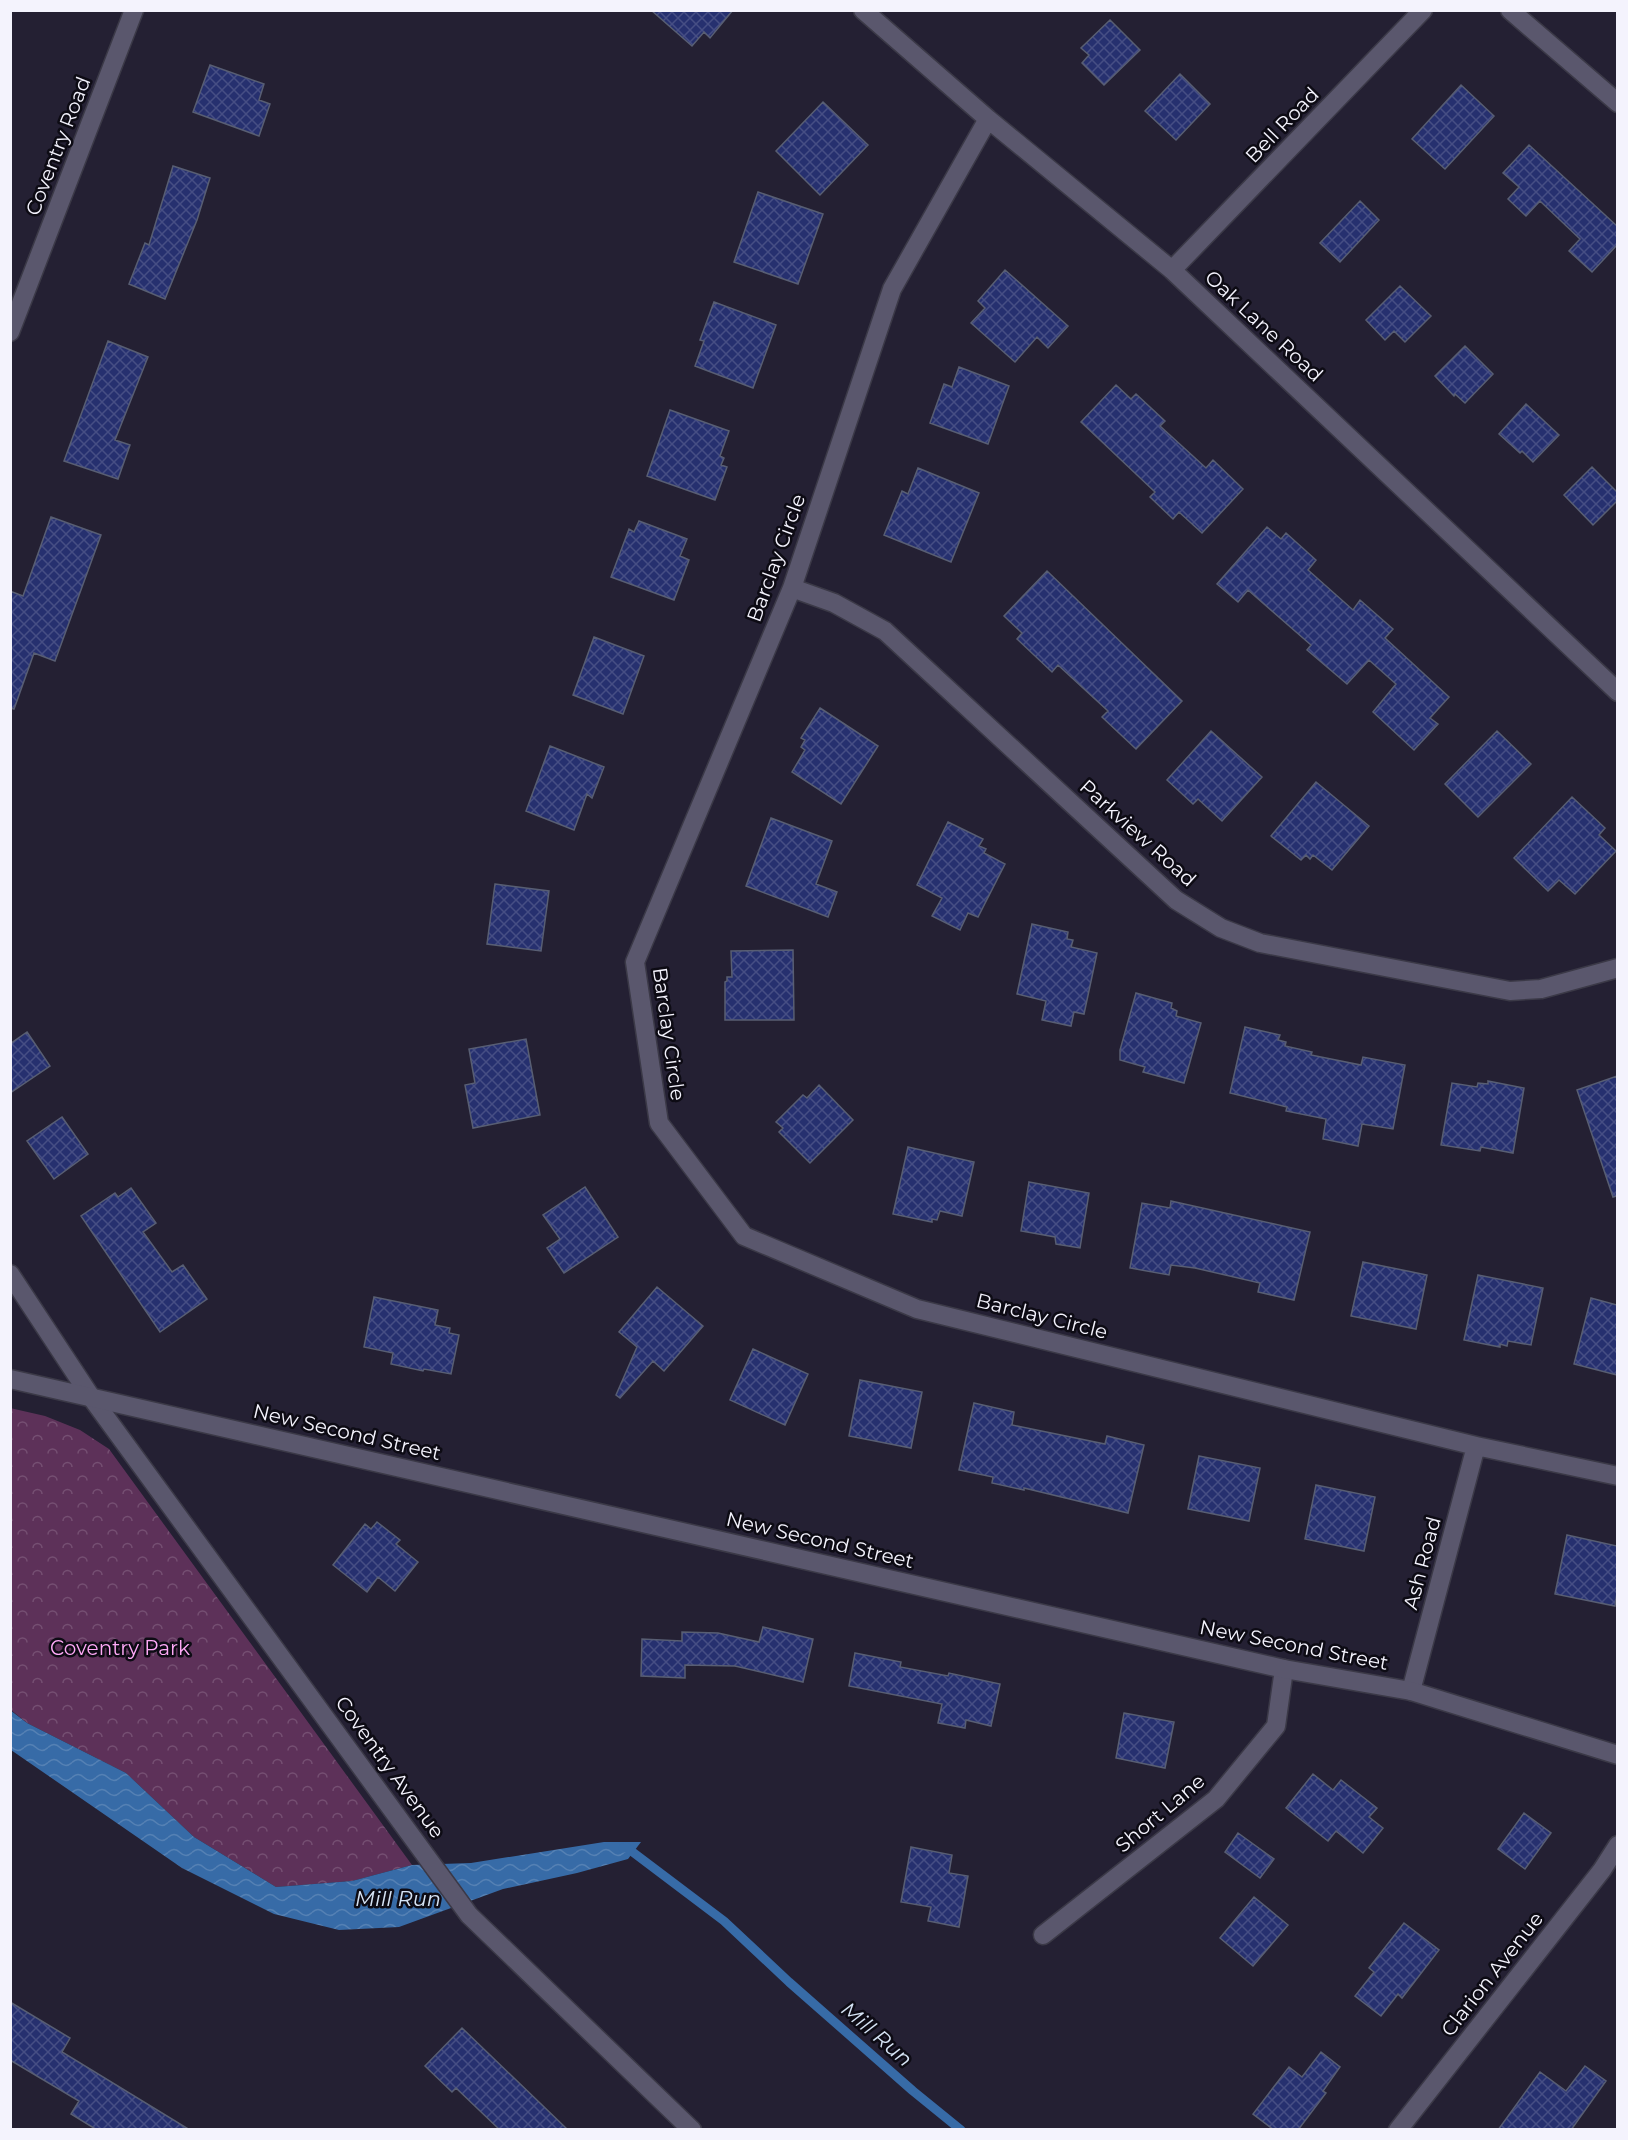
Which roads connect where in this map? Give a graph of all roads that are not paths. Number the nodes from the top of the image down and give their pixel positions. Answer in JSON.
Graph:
{"nodes":[{"id":1,"x":135,"y":10,"type":"edge"},
{"id":2,"x":863,"y":10,"type":"edge"},
{"id":3,"x":1423,"y":10,"type":"edge"},
{"id":4,"x":1510,"y":10,"type":"edge"},
{"id":5,"x":1617,"y":103,"type":"edge"},
{"id":6,"x":988,"y":119,"type":"junction"},
{"id":7,"x":1172,"y":270,"type":"junction"},
{"id":8,"x":10,"y":332,"type":"edge"},
{"id":9,"x":792,"y":588,"type":"junction"},
{"id":10,"x":1617,"y":692,"type":"edge"},
{"id":11,"x":1617,"y":968,"type":"edge"},
{"id":12,"x":10,"y":1275,"type":"edge"},
{"id":13,"x":10,"y":1378,"type":"edge"},
{"id":14,"x":91,"y":1397,"type":"junction"},
{"id":15,"x":1476,"y":1446,"type":"junction"},
{"id":16,"x":1617,"y":1476,"type":"edge"},
{"id":17,"x":1284,"y":1669,"type":"junction"},
{"id":18,"x":1411,"y":1691,"type":"junction"},
{"id":19,"x":1617,"y":1755,"type":"edge"},
{"id":20,"x":1617,"y":1845,"type":"edge"},
{"id":21,"x":1043,"y":1935,"type":"dead end"},
{"id":22,"x":692,"y":2130,"type":"edge"},
{"id":23,"x":1398,"y":2130,"type":"edge"}],
"edges":[{"from":1,"to":8,"type":"street","name":"Coventry Road"},
{"from":2,"to":6,"type":"street","name":"Oak Lane Road"},
{"from":3,"to":7,"type":"street","name":"Bell Road"},
{"from":4,"to":5,"type":"street"},
{"from":6,"to":7,"type":"street","name":"Oak Lane Road"},
{"from":6,"to":9,"type":"street","name":"Barclay Circle"},
{"from":7,"to":10,"type":"street","name":"Oak Lane Road"},
{"from":9,"to":11,"type":"street","name":"Parkview Road"},
{"from":9,"to":15,"type":"street","name":"Barclay Circle"},
{"from":12,"to":14,"type":"street"},
{"from":13,"to":14,"type":"street","name":"New Second Street"},
{"from":14,"to":17,"type":"street","name":"New Second Street"},
{"from":14,"to":22,"type":"street","name":"Coventry Avenue"},
{"from":15,"to":16,"type":"street","name":"Barclay Circle"},
{"from":15,"to":18,"type":"street","name":"Ash Road"},
{"from":17,"to":18,"type":"street","name":"New Second Street"},
{"from":17,"to":21,"type":"street","name":"Short Lane"},
{"from":18,"to":19,"type":"street","name":"New Second Street"},
{"from":20,"to":23,"type":"street","name":"Clarion Avenue"}]}
